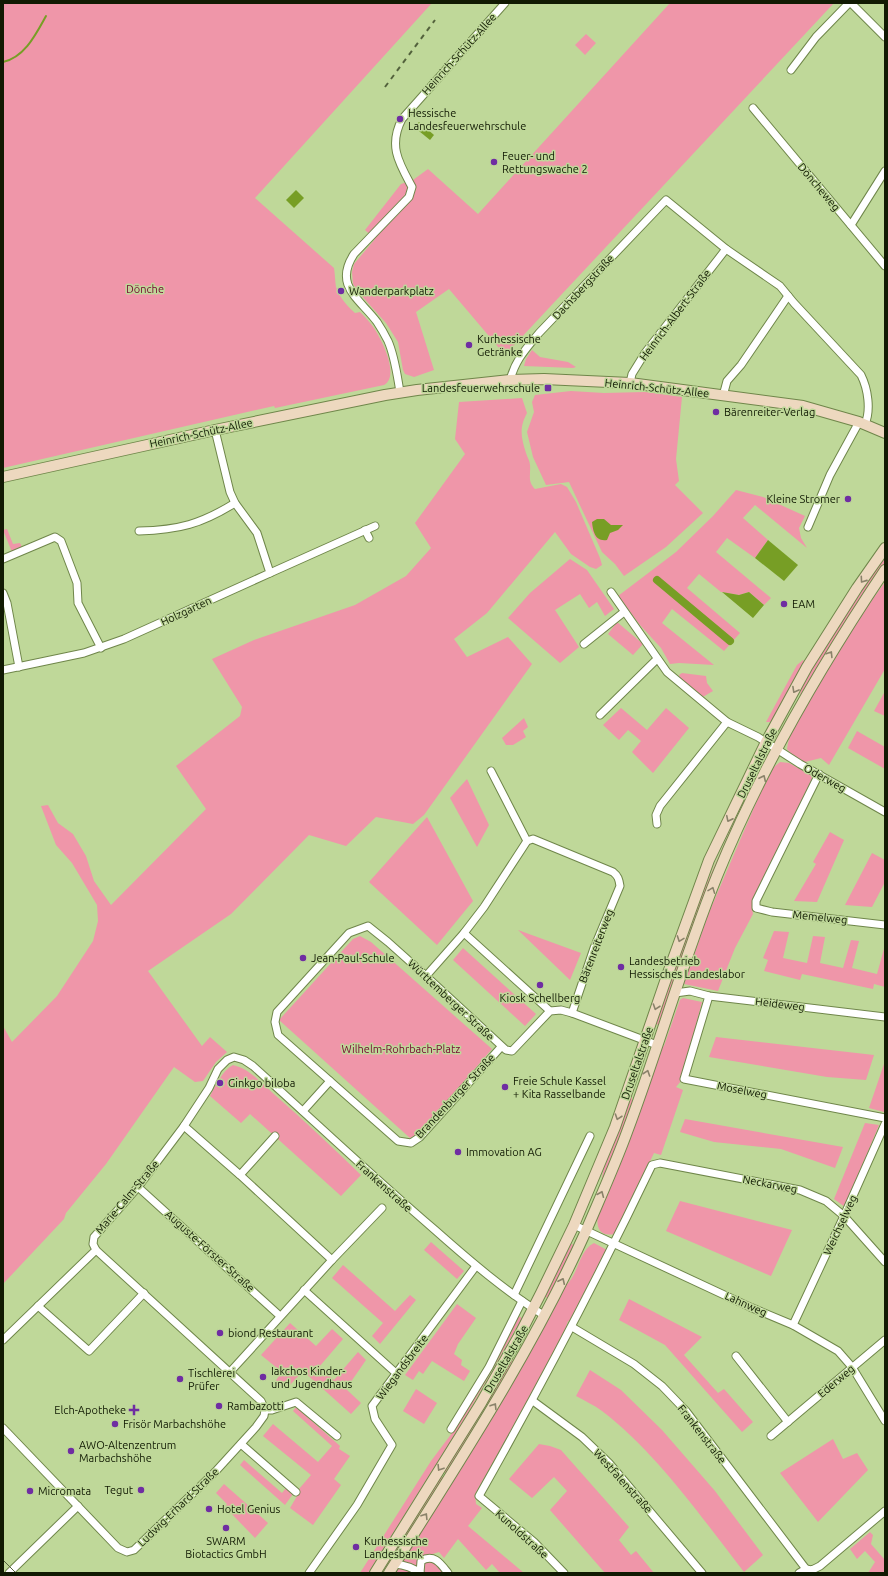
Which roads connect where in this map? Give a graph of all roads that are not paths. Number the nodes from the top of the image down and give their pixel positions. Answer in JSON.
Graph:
{"nodes":[{"id":1,"x":505,"y":3,"type":"edge"},
{"id":2,"x":850,"y":3,"type":"edge"},
{"id":3,"x":885,"y":37,"type":"edge"},
{"id":4,"x":791,"y":70,"type":"dead end"},
{"id":5,"x":753,"y":108,"type":"dead end"},
{"id":6,"x":885,"y":171,"type":"edge"},
{"id":7,"x":851,"y":225,"type":"junction"},
{"id":8,"x":726,"y":249,"type":"junction"},
{"id":9,"x":885,"y":266,"type":"edge"},
{"id":10,"x":788,"y":296,"type":"junction"},
{"id":11,"x":510,"y":380,"type":"junction"},
{"id":12,"x":630,"y":383,"type":"junction"},
{"id":13,"x":400,"y":392,"type":"junction"},
{"id":14,"x":723,"y":396,"type":"junction"},
{"id":15,"x":862,"y":423,"type":"junction"},
{"id":16,"x":215,"y":430,"type":"junction"},
{"id":17,"x":885,"y":433,"type":"edge"},
{"id":18,"x":3,"y":477,"type":"edge"},
{"id":19,"x":235,"y":503,"type":"junction"},
{"id":20,"x":375,"y":526,"type":"dead end"},
{"id":21,"x":808,"y":527,"type":"dead end"},
{"id":22,"x":366,"y":530,"type":"junction"},
{"id":23,"x":139,"y":531,"type":"dead end"},
{"id":24,"x":369,"y":538,"type":"dead end"},
{"id":25,"x":885,"y":548,"type":"edge"},
{"id":26,"x":3,"y":560,"type":"edge"},
{"id":27,"x":885,"y":570,"type":"edge"},
{"id":28,"x":270,"y":573,"type":"junction"},
{"id":29,"x":611,"y":592,"type":"dead end"},
{"id":30,"x":3,"y":593,"type":"edge"},
{"id":31,"x":624,"y":612,"type":"junction"},
{"id":32,"x":584,"y":644,"type":"dead end"},
{"id":33,"x":101,"y":648,"type":"junction"},
{"id":34,"x":657,"y":659,"type":"junction"},
{"id":35,"x":19,"y":667,"type":"junction"},
{"id":36,"x":3,"y":670,"type":"edge"},
{"id":37,"x":600,"y":715,"type":"dead end"},
{"id":38,"x":727,"y":722,"type":"junction"},
{"id":39,"x":766,"y":742,"type":"junction"},
{"id":40,"x":776,"y":749,"type":"junction"},
{"id":41,"x":491,"y":771,"type":"dead end"},
{"id":42,"x":820,"y":774,"type":"junction"},
{"id":43,"x":885,"y":812,"type":"edge"},
{"id":44,"x":657,"y":824,"type":"dead end"},
{"id":45,"x":527,"y":841,"type":"junction"},
{"id":46,"x":885,"y":925,"type":"edge"},
{"id":47,"x":464,"y":933,"type":"junction"},
{"id":48,"x":426,"y":976,"type":"junction"},
{"id":49,"x":675,"y":993,"type":"junction"},
{"id":50,"x":709,"y":996,"type":"junction"},
{"id":51,"x":550,"y":1011,"type":"junction"},
{"id":52,"x":572,"y":1013,"type":"junction"},
{"id":53,"x":885,"y":1017,"type":"edge"},
{"id":54,"x":645,"y":1041,"type":"junction"},
{"id":55,"x":657,"y":1045,"type":"junction"},
{"id":56,"x":501,"y":1047,"type":"junction"},
{"id":57,"x":226,"y":1060,"type":"joint"},
{"id":58,"x":330,"y":1081,"type":"junction"},
{"id":59,"x":303,"y":1111,"type":"junction"},
{"id":60,"x":885,"y":1118,"type":"edge"},
{"id":61,"x":885,"y":1124,"type":"edge"},
{"id":62,"x":184,"y":1126,"type":"junction"},
{"id":63,"x":275,"y":1136,"type":"dead end"},
{"id":64,"x":590,"y":1136,"type":"dead end"},
{"id":65,"x":240,"y":1175,"type":"junction"},
{"id":66,"x":138,"y":1187,"type":"junction"},
{"id":67,"x":382,"y":1208,"type":"dead end"},
{"id":68,"x":844,"y":1216,"type":"junction"},
{"id":69,"x":574,"y":1225,"type":"junction"},
{"id":70,"x":586,"y":1230,"type":"junction"},
{"id":71,"x":615,"y":1244,"type":"junction"},
{"id":72,"x":96,"y":1250,"type":"junction"},
{"id":73,"x":332,"y":1260,"type":"junction"},
{"id":74,"x":885,"y":1262,"type":"edge"},
{"id":75,"x":476,"y":1266,"type":"junction"},
{"id":76,"x":304,"y":1290,"type":"junction"},
{"id":77,"x":144,"y":1293,"type":"junction"},
{"id":78,"x":514,"y":1295,"type":"junction"},
{"id":79,"x":522,"y":1301,"type":"junction"},
{"id":80,"x":38,"y":1306,"type":"junction"},
{"id":81,"x":533,"y":1309,"type":"junction"},
{"id":82,"x":280,"y":1316,"type":"junction"},
{"id":83,"x":545,"y":1316,"type":"junction"},
{"id":84,"x":793,"y":1325,"type":"junction"},
{"id":85,"x":572,"y":1327,"type":"junction"},
{"id":86,"x":3,"y":1340,"type":"edge"},
{"id":87,"x":885,"y":1340,"type":"edge"},
{"id":88,"x":736,"y":1356,"type":"dead end"},
{"id":89,"x":852,"y":1367,"type":"junction"},
{"id":90,"x":230,"y":1372,"type":"junction"},
{"id":91,"x":397,"y":1374,"type":"junction"},
{"id":92,"x":533,"y":1401,"type":"junction"},
{"id":93,"x":265,"y":1410,"type":"junction"},
{"id":94,"x":788,"y":1422,"type":"junction"},
{"id":95,"x":885,"y":1422,"type":"edge"},
{"id":96,"x":3,"y":1428,"type":"edge"},
{"id":97,"x":451,"y":1429,"type":"dead end"},
{"id":98,"x":336,"y":1436,"type":"dead end"},
{"id":99,"x":771,"y":1436,"type":"dead end"},
{"id":100,"x":241,"y":1444,"type":"junction"},
{"id":101,"x":296,"y":1492,"type":"dead end"},
{"id":102,"x":78,"y":1506,"type":"junction"},
{"id":103,"x":885,"y":1511,"type":"edge"},
{"id":104,"x":392,"y":1569,"type":"edge"},
{"id":105,"x":806,"y":1569,"type":"junction"},
{"id":106,"x":9,"y":1573,"type":"edge"},
{"id":107,"x":310,"y":1573,"type":"edge"},
{"id":108,"x":375,"y":1573,"type":"edge"},
{"id":109,"x":420,"y":1573,"type":"edge"},
{"id":110,"x":448,"y":1573,"type":"edge"},
{"id":111,"x":564,"y":1573,"type":"edge"},
{"id":112,"x":702,"y":1573,"type":"edge"},
{"id":113,"x":799,"y":1573,"type":"edge"}],
"edges":[{"from":1,"to":13,"type":"street","name":"Heinrich-Schütz-Allee"},
{"from":2,"to":3,"type":"street"},
{"from":2,"to":4,"type":"street"},
{"from":5,"to":7,"type":"street","name":"Döncheweg"},
{"from":6,"to":7,"type":"street"},
{"from":7,"to":9,"type":"street","name":"Döncheweg"},
{"from":8,"to":10,"type":"street"},
{"from":8,"to":11,"type":"street","name":"Dachsbergstraße"},
{"from":8,"to":12,"type":"street","name":"Heinrich-Albert-Straße"},
{"from":10,"to":14,"type":"street"},
{"from":10,"to":15,"type":"street"},
{"from":11,"to":12,"type":"main road","name":"Heinrich-Schütz-Allee"},
{"from":11,"to":13,"type":"main road","name":"Heinrich-Schütz-Allee"},
{"from":12,"to":14,"type":"main road","name":"Heinrich-Schütz-Allee"},
{"from":13,"to":16,"type":"main road","name":"Heinrich-Schütz-Allee"},
{"from":14,"to":15,"type":"main road","name":"Heinrich-Schütz-Allee"},
{"from":15,"to":17,"type":"main road","name":"Heinrich-Schütz-Allee"},
{"from":15,"to":21,"type":"street"},
{"from":16,"to":18,"type":"main road","name":"Heinrich-Schütz-Allee"},
{"from":16,"to":19,"type":"street"},
{"from":19,"to":23,"type":"street"},
{"from":19,"to":28,"type":"street"},
{"from":20,"to":22,"type":"street","name":"Holzgarten"},
{"from":22,"to":24,"type":"street"},
{"from":22,"to":28,"type":"street","name":"Holzgarten"},
{"from":25,"to":39,"type":"main road","name":"Druseltalstraße","one_way":true},
{"from":26,"to":33,"type":"street"},
{"from":40,"to":27,"type":"main road","name":"Druseltalstraße","one_way":true},
{"from":28,"to":33,"type":"street","name":"Holzgarten"},
{"from":29,"to":31,"type":"street","name":"Oderweg"},
{"from":30,"to":35,"type":"street"},
{"from":31,"to":32,"type":"street"},
{"from":31,"to":34,"type":"street","name":"Oderweg"},
{"from":33,"to":35,"type":"street","name":"Holzgarten"},
{"from":34,"to":37,"type":"street"},
{"from":34,"to":38,"type":"street","name":"Oderweg"},
{"from":35,"to":36,"type":"street","name":"Holzgarten"},
{"from":38,"to":39,"type":"street","name":"Oderweg"},
{"from":38,"to":44,"type":"street"},
{"from":39,"to":40,"type":"street","name":"Oderweg"},
{"from":39,"to":54,"type":"main road","name":"Druseltalstraße","one_way":true},
{"from":40,"to":42,"type":"street","name":"Oderweg"},
{"from":49,"to":40,"type":"main road","name":"Druseltalstraße","one_way":true},
{"from":41,"to":45,"type":"street"},
{"from":42,"to":43,"type":"street","name":"Oderweg"},
{"from":42,"to":46,"type":"street","name":"Memelweg"},
{"from":45,"to":47,"type":"street"},
{"from":45,"to":52,"type":"street","name":"Bärenreiterweg"},
{"from":47,"to":48,"type":"street"},
{"from":47,"to":51,"type":"street"},
{"from":48,"to":56,"type":"street","name":"Württemberger Straße"},
{"from":48,"to":58,"type":"street","name":"Württemberger Straße"},
{"from":49,"to":50,"type":"street","name":"Heideweg"},
{"from":49,"to":55,"type":"main road","name":"Druseltalstraße"},
{"from":50,"to":53,"type":"street","name":"Heideweg"},
{"from":50,"to":60,"type":"street","name":"Moselweg"},
{"from":51,"to":52,"type":"street"},
{"from":51,"to":56,"type":"street","name":"Brandenburger Straße"},
{"from":52,"to":54,"type":"street"},
{"from":54,"to":55,"type":"street"},
{"from":54,"to":69,"type":"main road","name":"Druseltalstraße","one_way":true},
{"from":70,"to":55,"type":"main road","name":"Druseltalstraße","one_way":true},
{"from":56,"to":58,"type":"street","name":"Brandenburger Straße"},
{"from":57,"to":59,"type":"street","name":"Frankenstraße"},
{"from":57,"to":62,"type":"street","name":"Marie-Calm-Straße"},
{"from":58,"to":59,"type":"street"},
{"from":59,"to":75,"type":"street","name":"Frankenstraße"},
{"from":61,"to":68,"type":"street","name":"Weichselweg"},
{"from":62,"to":65,"type":"street"},
{"from":62,"to":66,"type":"street","name":"Marie-Calm-Straße"},
{"from":63,"to":65,"type":"street"},
{"from":64,"to":78,"type":"street"},
{"from":65,"to":73,"type":"street"},
{"from":66,"to":72,"type":"street","name":"Marie-Calm-Straße"},
{"from":66,"to":82,"type":"street","name":"Auguste-Förster-Straße"},
{"from":67,"to":73,"type":"street"},
{"from":68,"to":71,"type":"street","name":"Neckarweg"},
{"from":68,"to":74,"type":"street","name":"Neckarweg"},
{"from":68,"to":84,"type":"street","name":"Weichselweg"},
{"from":69,"to":70,"type":"street","name":"Lahnweg"},
{"from":69,"to":81,"type":"main road","name":"Druseltalstraße"},
{"from":70,"to":71,"type":"street","name":"Lahnweg"},
{"from":83,"to":70,"type":"main road","name":"Druseltalstraße","one_way":true},
{"from":71,"to":84,"type":"street","name":"Lahnweg"},
{"from":71,"to":85,"type":"street"},
{"from":72,"to":77,"type":"street"},
{"from":72,"to":80,"type":"street","name":"Marie-Calm-Straße"},
{"from":73,"to":76,"type":"street"},
{"from":75,"to":78,"type":"street","name":"Frankenstraße"},
{"from":75,"to":91,"type":"street","name":"Wiegandsbreite"},
{"from":76,"to":82,"type":"street"},
{"from":76,"to":91,"type":"street"},
{"from":77,"to":80,"type":"street"},
{"from":77,"to":90,"type":"street"},
{"from":78,"to":79,"type":"street","name":"Frankenstraße"},
{"from":79,"to":81,"type":"street","name":"Frankenstraße"},
{"from":79,"to":97,"type":"street","name":"Druseltalstraße"},
{"from":80,"to":86,"type":"street","name":"Marie-Calm-Straße"},
{"from":81,"to":83,"type":"street","name":"Frankenstraße"},
{"from":81,"to":108,"type":"main road","name":"Druseltalstraße","one_way":true},
{"from":82,"to":90,"type":"street"},
{"from":104,"to":83,"type":"main road","name":"Druseltalstraße","one_way":true},
{"from":84,"to":89,"type":"street","name":"Lahnweg"},
{"from":85,"to":92,"type":"street"},
{"from":85,"to":105,"type":"street","name":"Frankenstraße"},
{"from":87,"to":89,"type":"street","name":"Ederweg"},
{"from":88,"to":94,"type":"street"},
{"from":89,"to":94,"type":"street","name":"Ederweg"},
{"from":89,"to":95,"type":"street","name":"Lahnweg"},
{"from":90,"to":93,"type":"street"},
{"from":91,"to":107,"type":"street","name":"Wiegandsbreite"},
{"from":92,"to":111,"type":"street","name":"Kunoldstraße"},
{"from":92,"to":112,"type":"street","name":"Westfalenstraße"},
{"from":93,"to":98,"type":"street"},
{"from":93,"to":100,"type":"street","name":"Ludwig-Erhard-Straße"},
{"from":94,"to":99,"type":"street","name":"Ederweg"},
{"from":96,"to":102,"type":"street"},
{"from":100,"to":101,"type":"street"},
{"from":100,"to":102,"type":"street","name":"Ludwig-Erhard-Straße"},
{"from":102,"to":106,"type":"street"},
{"from":103,"to":105,"type":"street"},
{"from":104,"to":109,"type":"street"},
{"from":105,"to":113,"type":"street"},
{"from":109,"to":110,"type":"street"}]}
